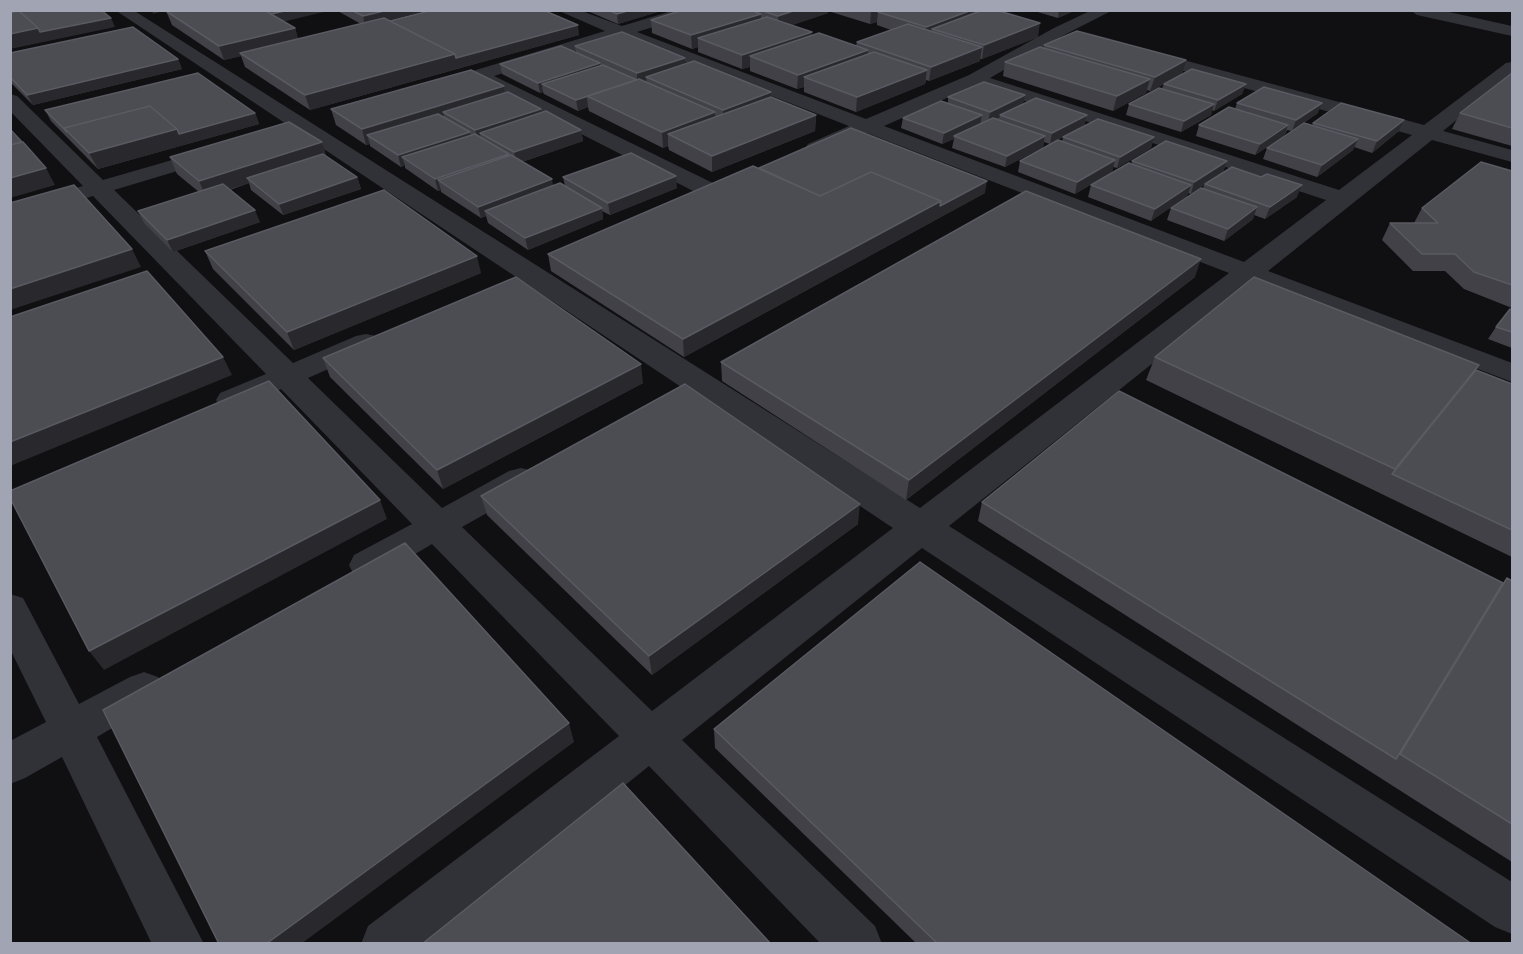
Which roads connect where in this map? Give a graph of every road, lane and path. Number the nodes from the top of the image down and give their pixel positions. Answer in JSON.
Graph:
{"nodes":[{"id":1,"x":564,"y":10,"type":"edge"},
{"id":2,"x":693,"y":10,"type":"edge"},
{"id":3,"x":1106,"y":10,"type":"edge"},
{"id":4,"x":1417,"y":10,"type":"edge"},
{"id":5,"x":1449,"y":10,"type":"edge"},
{"id":6,"x":140,"y":23,"type":"edge"},
{"id":7,"x":1512,"y":24,"type":"edge"},
{"id":8,"x":1512,"y":31,"type":"edge"},
{"id":9,"x":621,"y":33,"type":"junction"},
{"id":10,"x":1129,"y":50,"type":"edge"},
{"id":11,"x":1512,"y":67,"type":"edge"},
{"id":12,"x":478,"y":75,"type":"junction"},
{"id":13,"x":975,"y":79,"type":"junction"},
{"id":14,"x":423,"y":91,"type":"edge"},
{"id":15,"x":24,"y":112,"type":"edge"},
{"id":16,"x":866,"y":126,"type":"junction"},
{"id":17,"x":1428,"y":132,"type":"junction"},
{"id":18,"x":234,"y":147,"type":"edge"},
{"id":19,"x":1512,"y":156,"type":"edge"},
{"id":20,"x":790,"y":159,"type":"edge"},
{"id":21,"x":98,"y":188,"type":"junction"},
{"id":22,"x":1036,"y":191,"type":"junction"},
{"id":23,"x":1344,"y":198,"type":"junction"},
{"id":24,"x":681,"y":206,"type":"edge"},
{"id":25,"x":1005,"y":209,"type":"edge"},
{"id":26,"x":10,"y":214,"type":"edge"},
{"id":27,"x":1248,"y":272,"type":"junction"},
{"id":28,"x":385,"y":334,"type":"edge"},
{"id":29,"x":726,"y":364,"type":"edge"},
{"id":30,"x":1512,"y":373,"type":"edge"},
{"id":31,"x":287,"y":376,"type":"junction"},
{"id":32,"x":695,"y":382,"type":"junction"},
{"id":33,"x":664,"y":399,"type":"edge"},
{"id":34,"x":213,"y":408,"type":"edge"},
{"id":35,"x":551,"y":462,"type":"edge"},
{"id":36,"x":437,"y":526,"type":"junction"},
{"id":37,"x":920,"y":527,"type":"junction"},
{"id":38,"x":343,"y":578,"type":"edge"},
{"id":39,"x":10,"y":609,"type":"edge"},
{"id":40,"x":166,"y":677,"type":"edge"},
{"id":41,"x":72,"y":730,"type":"junction"},
{"id":42,"x":651,"y":738,"type":"junction"},
{"id":43,"x":10,"y":764,"type":"edge"},
{"id":44,"x":1512,"y":910,"type":"edge"},
{"id":45,"x":179,"y":944,"type":"edge"},
{"id":46,"x":386,"y":944,"type":"edge"},
{"id":47,"x":857,"y":944,"type":"edge"}],
"edges":[{"from":1,"to":9,"type":"street"},
{"from":2,"to":9,"type":"street"},
{"from":3,"to":13,"type":"street"},
{"from":4,"to":8,"type":"street"},
{"from":5,"to":7,"type":"street"},
{"from":6,"to":32,"type":"street"},
{"from":9,"to":12,"type":"street"},
{"from":9,"to":16,"type":"street"},
{"from":10,"to":17,"type":"street"},
{"from":11,"to":17,"type":"street"},
{"from":12,"to":14,"type":"street"},
{"from":12,"to":24,"type":"street"},
{"from":13,"to":16,"type":"street"},
{"from":13,"to":23,"type":"street"},
{"from":15,"to":21,"type":"street"},
{"from":16,"to":20,"type":"street"},
{"from":16,"to":22,"type":"street"},
{"from":17,"to":19,"type":"street"},
{"from":17,"to":23,"type":"street"},
{"from":18,"to":21,"type":"street"},
{"from":21,"to":26,"type":"street"},
{"from":21,"to":31,"type":"street"},
{"from":22,"to":25,"type":"street"},
{"from":22,"to":27,"type":"street"},
{"from":23,"to":27,"type":"street"},
{"from":27,"to":30,"type":"street"},
{"from":27,"to":37,"type":"street"},
{"from":28,"to":31,"type":"street"},
{"from":29,"to":32,"type":"street"},
{"from":31,"to":34,"type":"street"},
{"from":31,"to":36,"type":"street"},
{"from":32,"to":33,"type":"street"},
{"from":32,"to":37,"type":"street"},
{"from":35,"to":36,"type":"street"},
{"from":36,"to":38,"type":"street"},
{"from":36,"to":42,"type":"street"},
{"from":37,"to":42,"type":"street"},
{"from":37,"to":44,"type":"street"},
{"from":39,"to":41,"type":"street"},
{"from":40,"to":41,"type":"street"},
{"from":41,"to":43,"type":"street"},
{"from":41,"to":45,"type":"street"},
{"from":42,"to":46,"type":"street"},
{"from":42,"to":47,"type":"street"}]}
